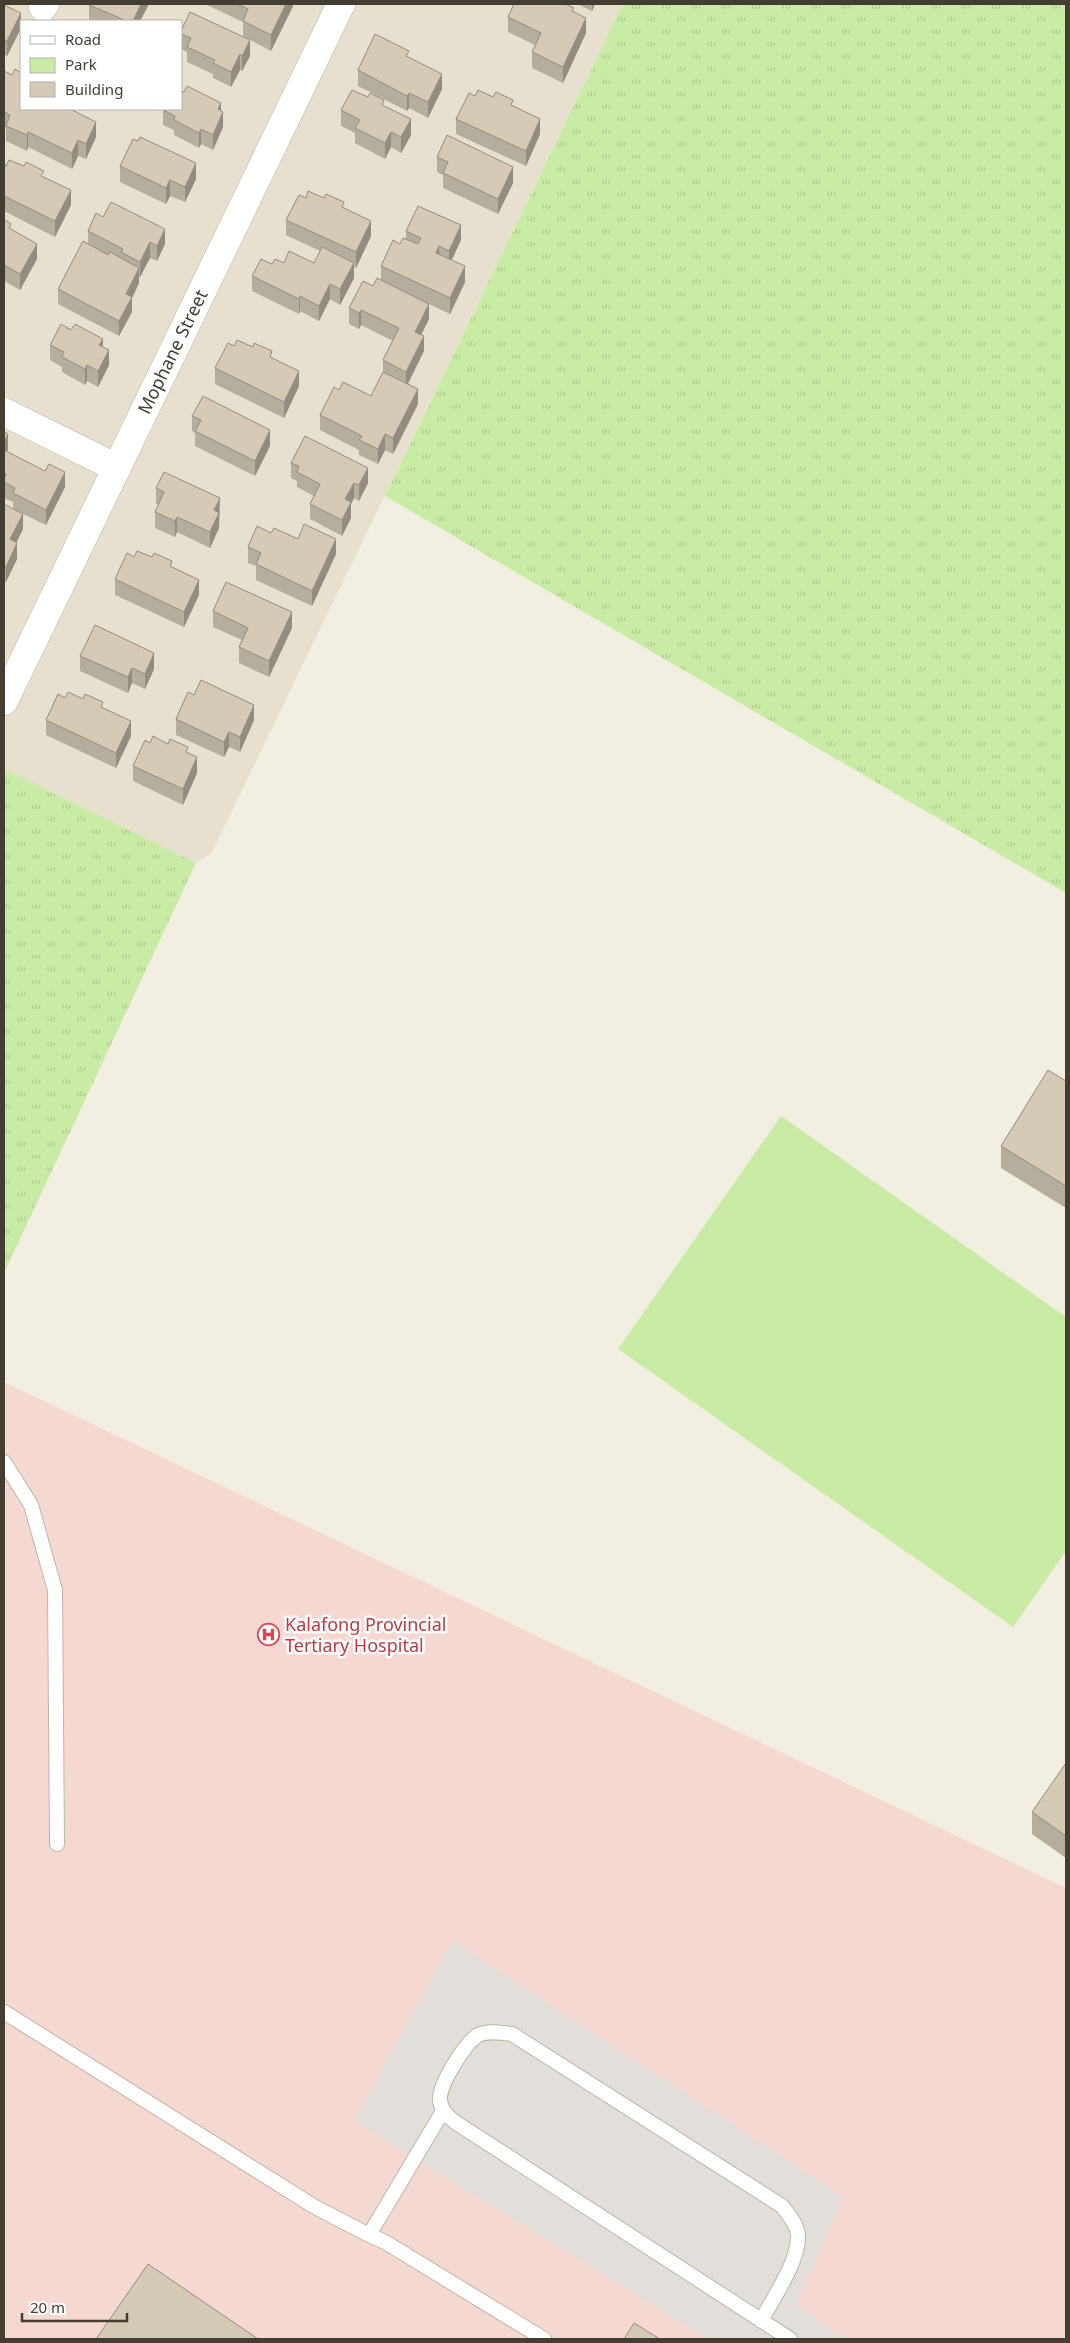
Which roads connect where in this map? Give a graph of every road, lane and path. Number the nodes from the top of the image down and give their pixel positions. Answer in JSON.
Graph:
{"nodes":[{"id":1,"x":341,"y":4,"type":"edge"},
{"id":2,"x":4,"y":412,"type":"edge"},
{"id":3,"x":117,"y":468,"type":"junction"},
{"id":4,"x":4,"y":701,"type":"edge"},
{"id":5,"x":4,"y":1462,"type":"edge"},
{"id":6,"x":57,"y":1844,"type":"dead end"},
{"id":7,"x":4,"y":2012,"type":"edge"},
{"id":8,"x":442,"y":2111,"type":"junction"},
{"id":9,"x":369,"y":2235,"type":"junction"},
{"id":10,"x":762,"y":2321,"type":"junction"},
{"id":11,"x":544,"y":2339,"type":"edge"},
{"id":12,"x":790,"y":2339,"type":"edge"}],
"edges":[{"from":1,"to":3,"type":"street","name":"Mophane Street"},
{"from":2,"to":3,"type":"street"},
{"from":3,"to":4,"type":"street","name":"Mophane Street"},
{"from":5,"to":6,"type":"lane"},
{"from":7,"to":9,"type":"lane"},
{"from":8,"to":9,"type":"lane"},
{"from":8,"to":10,"type":"lane"},
{"from":8,"to":10,"type":"lane"},
{"from":9,"to":11,"type":"lane"},
{"from":10,"to":12,"type":"lane"}]}
